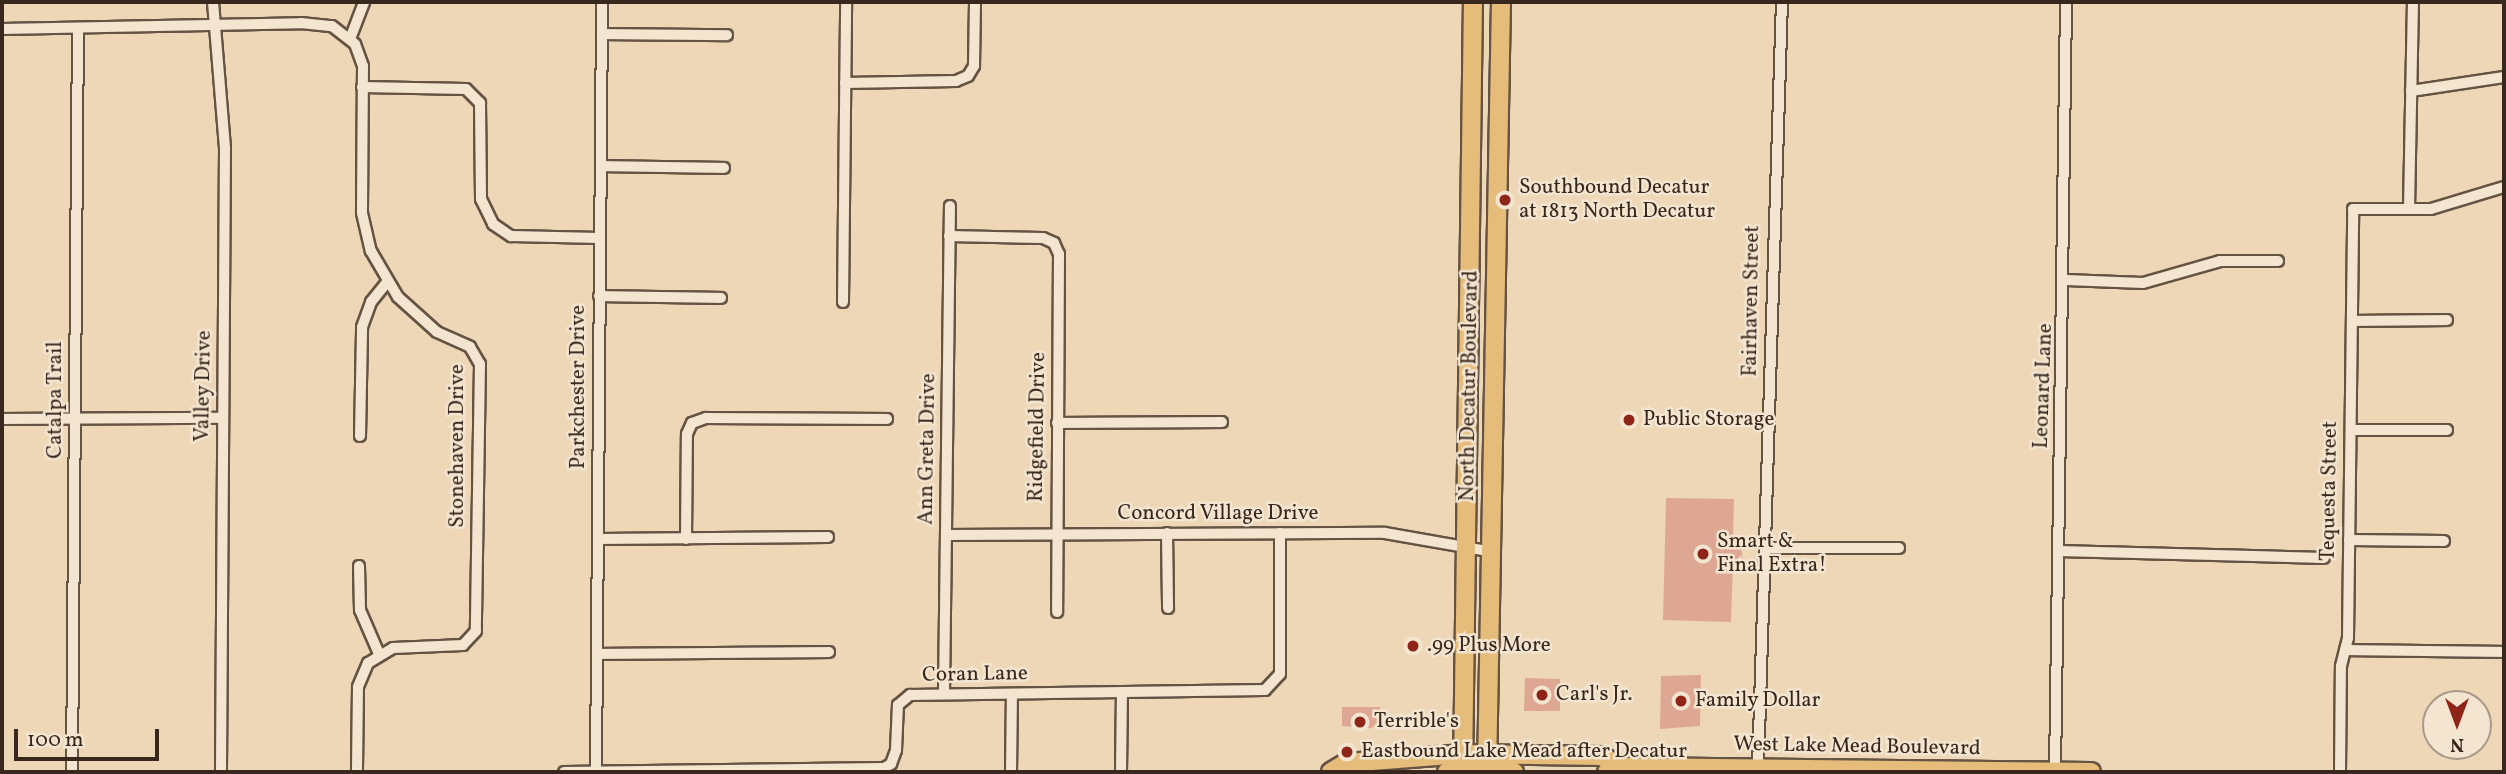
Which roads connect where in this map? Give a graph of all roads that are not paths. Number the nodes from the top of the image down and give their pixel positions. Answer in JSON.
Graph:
{"nodes":[{"id":1,"x":213,"y":2,"type":"edge"},
{"id":2,"x":364,"y":2,"type":"edge"},
{"id":3,"x":601,"y":2,"type":"edge"},
{"id":4,"x":846,"y":2,"type":"edge"},
{"id":5,"x":975,"y":2,"type":"edge"},
{"id":6,"x":1473,"y":2,"type":"edge"},
{"id":7,"x":1501,"y":2,"type":"edge"},
{"id":8,"x":1782,"y":2,"type":"edge"},
{"id":9,"x":2066,"y":2,"type":"edge"},
{"id":10,"x":2413,"y":2,"type":"edge"},
{"id":11,"x":214,"y":25,"type":"junction"},
{"id":12,"x":78,"y":27,"type":"junction"},
{"id":13,"x":2,"y":29,"type":"edge"},
{"id":14,"x":602,"y":34,"type":"junction"},
{"id":15,"x":727,"y":35,"type":"dead end"},
{"id":16,"x":351,"y":39,"type":"junction"},
{"id":17,"x":2504,"y":77,"type":"edge"},
{"id":18,"x":845,"y":83,"type":"junction"},
{"id":19,"x":362,"y":87,"type":"junction"},
{"id":20,"x":2412,"y":90,"type":"junction"},
{"id":21,"x":1498,"y":101,"type":"junction"},
{"id":22,"x":1472,"y":102,"type":"junction"},
{"id":23,"x":601,"y":166,"type":"junction"},
{"id":24,"x":724,"y":167,"type":"dead end"},
{"id":25,"x":2504,"y":187,"type":"edge"},
{"id":26,"x":950,"y":206,"type":"dead end"},
{"id":27,"x":2409,"y":209,"type":"junction"},
{"id":28,"x":949,"y":236,"type":"junction"},
{"id":29,"x":600,"y":238,"type":"junction"},
{"id":30,"x":2278,"y":261,"type":"dead end"},
{"id":31,"x":2066,"y":280,"type":"junction"},
{"id":32,"x":387,"y":281,"type":"junction"},
{"id":33,"x":599,"y":296,"type":"junction"},
{"id":34,"x":721,"y":298,"type":"dead end"},
{"id":35,"x":843,"y":302,"type":"dead end"},
{"id":36,"x":2352,"y":320,"type":"junction"},
{"id":37,"x":2447,"y":320,"type":"dead end"},
{"id":38,"x":1466,"y":329,"type":"junction"},
{"id":39,"x":1495,"y":329,"type":"junction"},
{"id":40,"x":223,"y":418,"type":"junction"},
{"id":41,"x":2,"y":419,"type":"edge"},
{"id":42,"x":76,"y":419,"type":"junction"},
{"id":43,"x":887,"y":419,"type":"dead end"},
{"id":44,"x":1222,"y":422,"type":"dead end"},
{"id":45,"x":1057,"y":424,"type":"junction"},
{"id":46,"x":2351,"y":430,"type":"junction"},
{"id":47,"x":2446,"y":430,"type":"dead end"},
{"id":48,"x":360,"y":436,"type":"dead end"},
{"id":49,"x":1167,"y":533,"type":"junction"},
{"id":50,"x":1280,"y":533,"type":"junction"},
{"id":51,"x":1056,"y":534,"type":"junction"},
{"id":52,"x":946,"y":535,"type":"junction"},
{"id":53,"x":828,"y":537,"type":"dead end"},
{"id":54,"x":598,"y":539,"type":"junction"},
{"id":55,"x":686,"y":539,"type":"junction"},
{"id":56,"x":2349,"y":540,"type":"junction"},
{"id":57,"x":2444,"y":541,"type":"dead end"},
{"id":58,"x":1464,"y":546,"type":"junction"},
{"id":59,"x":1765,"y":548,"type":"junction"},
{"id":60,"x":1899,"y":548,"type":"dead end"},
{"id":61,"x":1488,"y":551,"type":"junction"},
{"id":62,"x":2058,"y":551,"type":"junction"},
{"id":63,"x":2324,"y":558,"type":"dead end"},
{"id":64,"x":359,"y":566,"type":"dead end"},
{"id":65,"x":1168,"y":608,"type":"dead end"},
{"id":66,"x":1057,"y":612,"type":"dead end"},
{"id":67,"x":2345,"y":650,"type":"junction"},
{"id":68,"x":829,"y":652,"type":"dead end"},
{"id":69,"x":2504,"y":652,"type":"edge"},
{"id":70,"x":379,"y":654,"type":"junction"},
{"id":71,"x":597,"y":654,"type":"junction"},
{"id":72,"x":1122,"y":692,"type":"junction"},
{"id":73,"x":944,"y":694,"type":"junction"},
{"id":74,"x":1012,"y":694,"type":"junction"},
{"id":75,"x":1463,"y":766,"type":"edge"},
{"id":76,"x":1487,"y":766,"type":"edge"},
{"id":77,"x":1758,"y":768,"type":"junction"},
{"id":78,"x":874,"y":770,"type":"edge"},
{"id":79,"x":1615,"y":770,"type":"edge"},
{"id":80,"x":755,"y":771,"type":"edge"},
{"id":81,"x":72,"y":772,"type":"edge"},
{"id":82,"x":221,"y":772,"type":"edge"},
{"id":83,"x":357,"y":772,"type":"edge"},
{"id":84,"x":564,"y":772,"type":"edge"},
{"id":85,"x":596,"y":772,"type":"edge"},
{"id":86,"x":1011,"y":772,"type":"edge"},
{"id":87,"x":1121,"y":772,"type":"edge"},
{"id":88,"x":1331,"y":772,"type":"edge"},
{"id":89,"x":1447,"y":772,"type":"edge"},
{"id":90,"x":1514,"y":772,"type":"edge"},
{"id":91,"x":2055,"y":772,"type":"edge"},
{"id":92,"x":2091,"y":772,"type":"edge"},
{"id":93,"x":2340,"y":772,"type":"edge"}],
"edges":[{"from":1,"to":11,"type":"street","name":"Valley Drive"},
{"from":2,"to":16,"type":"street"},
{"from":3,"to":14,"type":"street","name":"Parkchester Drive"},
{"from":4,"to":18,"type":"street"},
{"from":5,"to":18,"type":"street"},
{"from":6,"to":22,"type":"main road","name":"North Decatur Boulevard"},
{"from":7,"to":21,"type":"main road","name":"North Decatur Boulevard"},
{"from":8,"to":59,"type":"street","name":"Fairhaven Street"},
{"from":9,"to":31,"type":"street","name":"Leonard Lane"},
{"from":10,"to":20,"type":"street"},
{"from":11,"to":12,"type":"street"},
{"from":11,"to":16,"type":"street"},
{"from":11,"to":40,"type":"street","name":"Valley Drive"},
{"from":12,"to":13,"type":"street"},
{"from":12,"to":42,"type":"street","name":"Catalpa Trail"},
{"from":14,"to":15,"type":"street"},
{"from":14,"to":23,"type":"street","name":"Parkchester Drive"},
{"from":16,"to":19,"type":"street","name":"Stonehaven Drive"},
{"from":17,"to":20,"type":"street"},
{"from":18,"to":35,"type":"street"},
{"from":19,"to":29,"type":"street"},
{"from":19,"to":32,"type":"street","name":"Stonehaven Drive"},
{"from":20,"to":27,"type":"street"},
{"from":21,"to":22,"type":"main road"},
{"from":21,"to":39,"type":"main road","name":"North Decatur Boulevard"},
{"from":22,"to":38,"type":"main road","name":"North Decatur Boulevard"},
{"from":23,"to":24,"type":"street"},
{"from":23,"to":29,"type":"street","name":"Parkchester Drive"},
{"from":25,"to":27,"type":"street"},
{"from":26,"to":28,"type":"street","name":"Ann Greta Drive"},
{"from":27,"to":36,"type":"street","name":"Tequesta Street"},
{"from":28,"to":45,"type":"street","name":"Ridgefield Drive"},
{"from":28,"to":52,"type":"street","name":"Ann Greta Drive"},
{"from":29,"to":33,"type":"street","name":"Parkchester Drive"},
{"from":30,"to":31,"type":"street"},
{"from":31,"to":62,"type":"street","name":"Leonard Lane"},
{"from":32,"to":48,"type":"street"},
{"from":32,"to":70,"type":"street","name":"Stonehaven Drive"},
{"from":33,"to":34,"type":"street"},
{"from":33,"to":54,"type":"street","name":"Parkchester Drive"},
{"from":36,"to":37,"type":"street"},
{"from":36,"to":46,"type":"street","name":"Tequesta Street"},
{"from":38,"to":39,"type":"main road"},
{"from":38,"to":58,"type":"main road","name":"North Decatur Boulevard"},
{"from":39,"to":61,"type":"main road","name":"North Decatur Boulevard"},
{"from":40,"to":42,"type":"street"},
{"from":40,"to":82,"type":"street","name":"Valley Drive"},
{"from":41,"to":42,"type":"street"},
{"from":42,"to":81,"type":"street","name":"Catalpa Trail"},
{"from":43,"to":55,"type":"street"},
{"from":44,"to":45,"type":"street"},
{"from":45,"to":51,"type":"street","name":"Ridgefield Drive"},
{"from":46,"to":47,"type":"street"},
{"from":46,"to":56,"type":"street","name":"Tequesta Street"},
{"from":49,"to":50,"type":"street","name":"Concord Village Drive"},
{"from":49,"to":51,"type":"street","name":"Concord Village Drive"},
{"from":49,"to":65,"type":"street"},
{"from":50,"to":58,"type":"street","name":"Concord Village Drive"},
{"from":50,"to":72,"type":"street","name":"Coran Lane"},
{"from":51,"to":52,"type":"street","name":"Concord Village Drive"},
{"from":51,"to":66,"type":"street","name":"Ridgefield Drive"},
{"from":52,"to":73,"type":"street","name":"Ann Greta Drive"},
{"from":53,"to":55,"type":"street"},
{"from":54,"to":55,"type":"street"},
{"from":54,"to":71,"type":"street","name":"Parkchester Drive"},
{"from":56,"to":57,"type":"street"},
{"from":56,"to":67,"type":"street","name":"Tequesta Street"},
{"from":58,"to":61,"type":"street","name":"Concord Village Drive"},
{"from":58,"to":75,"type":"main road","name":"North Decatur Boulevard"},
{"from":59,"to":60,"type":"street"},
{"from":59,"to":77,"type":"street","name":"Fairhaven Street"},
{"from":61,"to":76,"type":"main road","name":"North Decatur Boulevard"},
{"from":62,"to":63,"type":"street"},
{"from":62,"to":91,"type":"street","name":"Leonard Lane"},
{"from":64,"to":70,"type":"street"},
{"from":67,"to":69,"type":"street"},
{"from":67,"to":93,"type":"street","name":"Tequesta Street"},
{"from":68,"to":71,"type":"street"},
{"from":70,"to":83,"type":"street"},
{"from":71,"to":85,"type":"street","name":"Parkchester Drive"},
{"from":72,"to":74,"type":"street","name":"Coran Lane"},
{"from":72,"to":87,"type":"street"},
{"from":73,"to":74,"type":"street","name":"Coran Lane"},
{"from":73,"to":78,"type":"street","name":"Coran Lane"},
{"from":74,"to":86,"type":"street"},
{"from":75,"to":76,"type":"main road","name":"West Lake Mead Boulevard"},
{"from":75,"to":88,"type":"main road","name":"West Lake Mead Boulevard"},
{"from":75,"to":89,"type":"main road","name":"West Lake Mead Boulevard"},
{"from":76,"to":79,"type":"main road","name":"West Lake Mead Boulevard"},
{"from":76,"to":90,"type":"main road","name":"West Lake Mead Boulevard"},
{"from":77,"to":79,"type":"main road","name":"West Lake Mead Boulevard"},
{"from":77,"to":91,"type":"main road","name":"West Lake Mead Boulevard"},
{"from":78,"to":80,"type":"street","name":"Coran Lane"},
{"from":80,"to":85,"type":"street","name":"Coran Lane"},
{"from":84,"to":85,"type":"street","name":"Coran Lane"},
{"from":91,"to":92,"type":"main road","name":"West Lake Mead Boulevard"}]}
